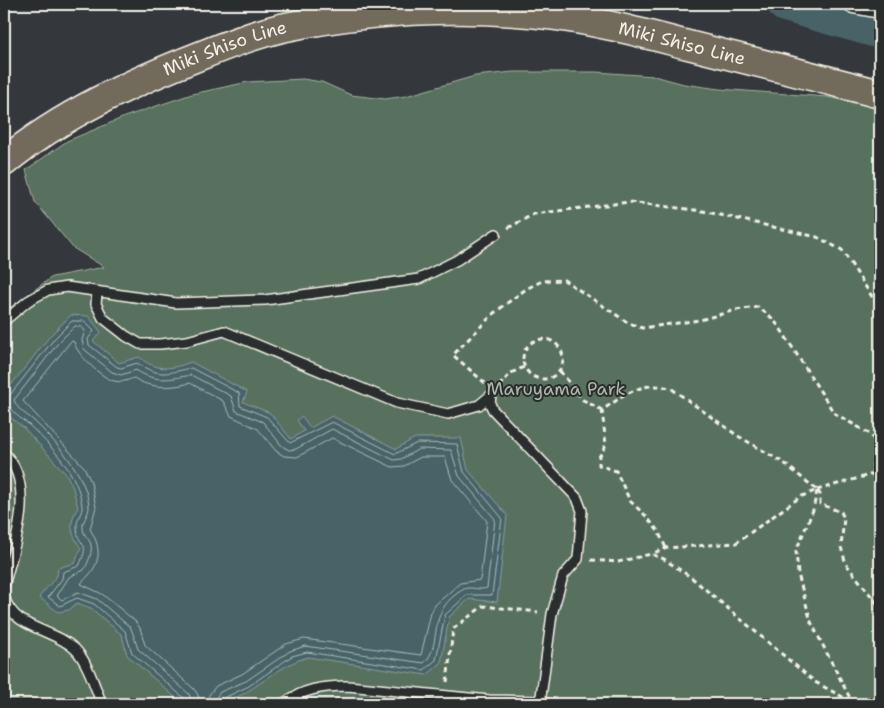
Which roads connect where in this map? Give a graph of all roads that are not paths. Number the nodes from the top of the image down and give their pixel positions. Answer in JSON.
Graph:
{"nodes":[{"id":1,"x":853,"y":4,"type":"edge"},
{"id":2,"x":880,"y":9,"type":"edge"},
{"id":3,"x":880,"y":94,"type":"edge"},
{"id":4,"x":7,"y":155,"type":"edge"},
{"id":5,"x":496,"y":234,"type":"road end"},
{"id":6,"x":97,"y":293,"type":"junction"},
{"id":7,"x":4,"y":321,"type":"edge"},
{"id":8,"x":4,"y":453,"type":"edge"},
{"id":9,"x":4,"y":586,"type":"edge"},
{"id":10,"x":4,"y":596,"type":"edge"},
{"id":11,"x":543,"y":703,"type":"edge"},
{"id":12,"x":102,"y":704,"type":"edge"},
{"id":13,"x":283,"y":704,"type":"edge"}],
"edges":[{"from":1,"to":2,"type":"street"},
{"from":3,"to":4,"type":"main road","name":"Miki Shiso Line"},
{"from":5,"to":6,"type":"lane"},
{"from":6,"to":7,"type":"lane"},
{"from":6,"to":11,"type":"lane"},
{"from":8,"to":9,"type":"lane"},
{"from":10,"to":12,"type":"lane"},
{"from":11,"to":13,"type":"lane"}]}
